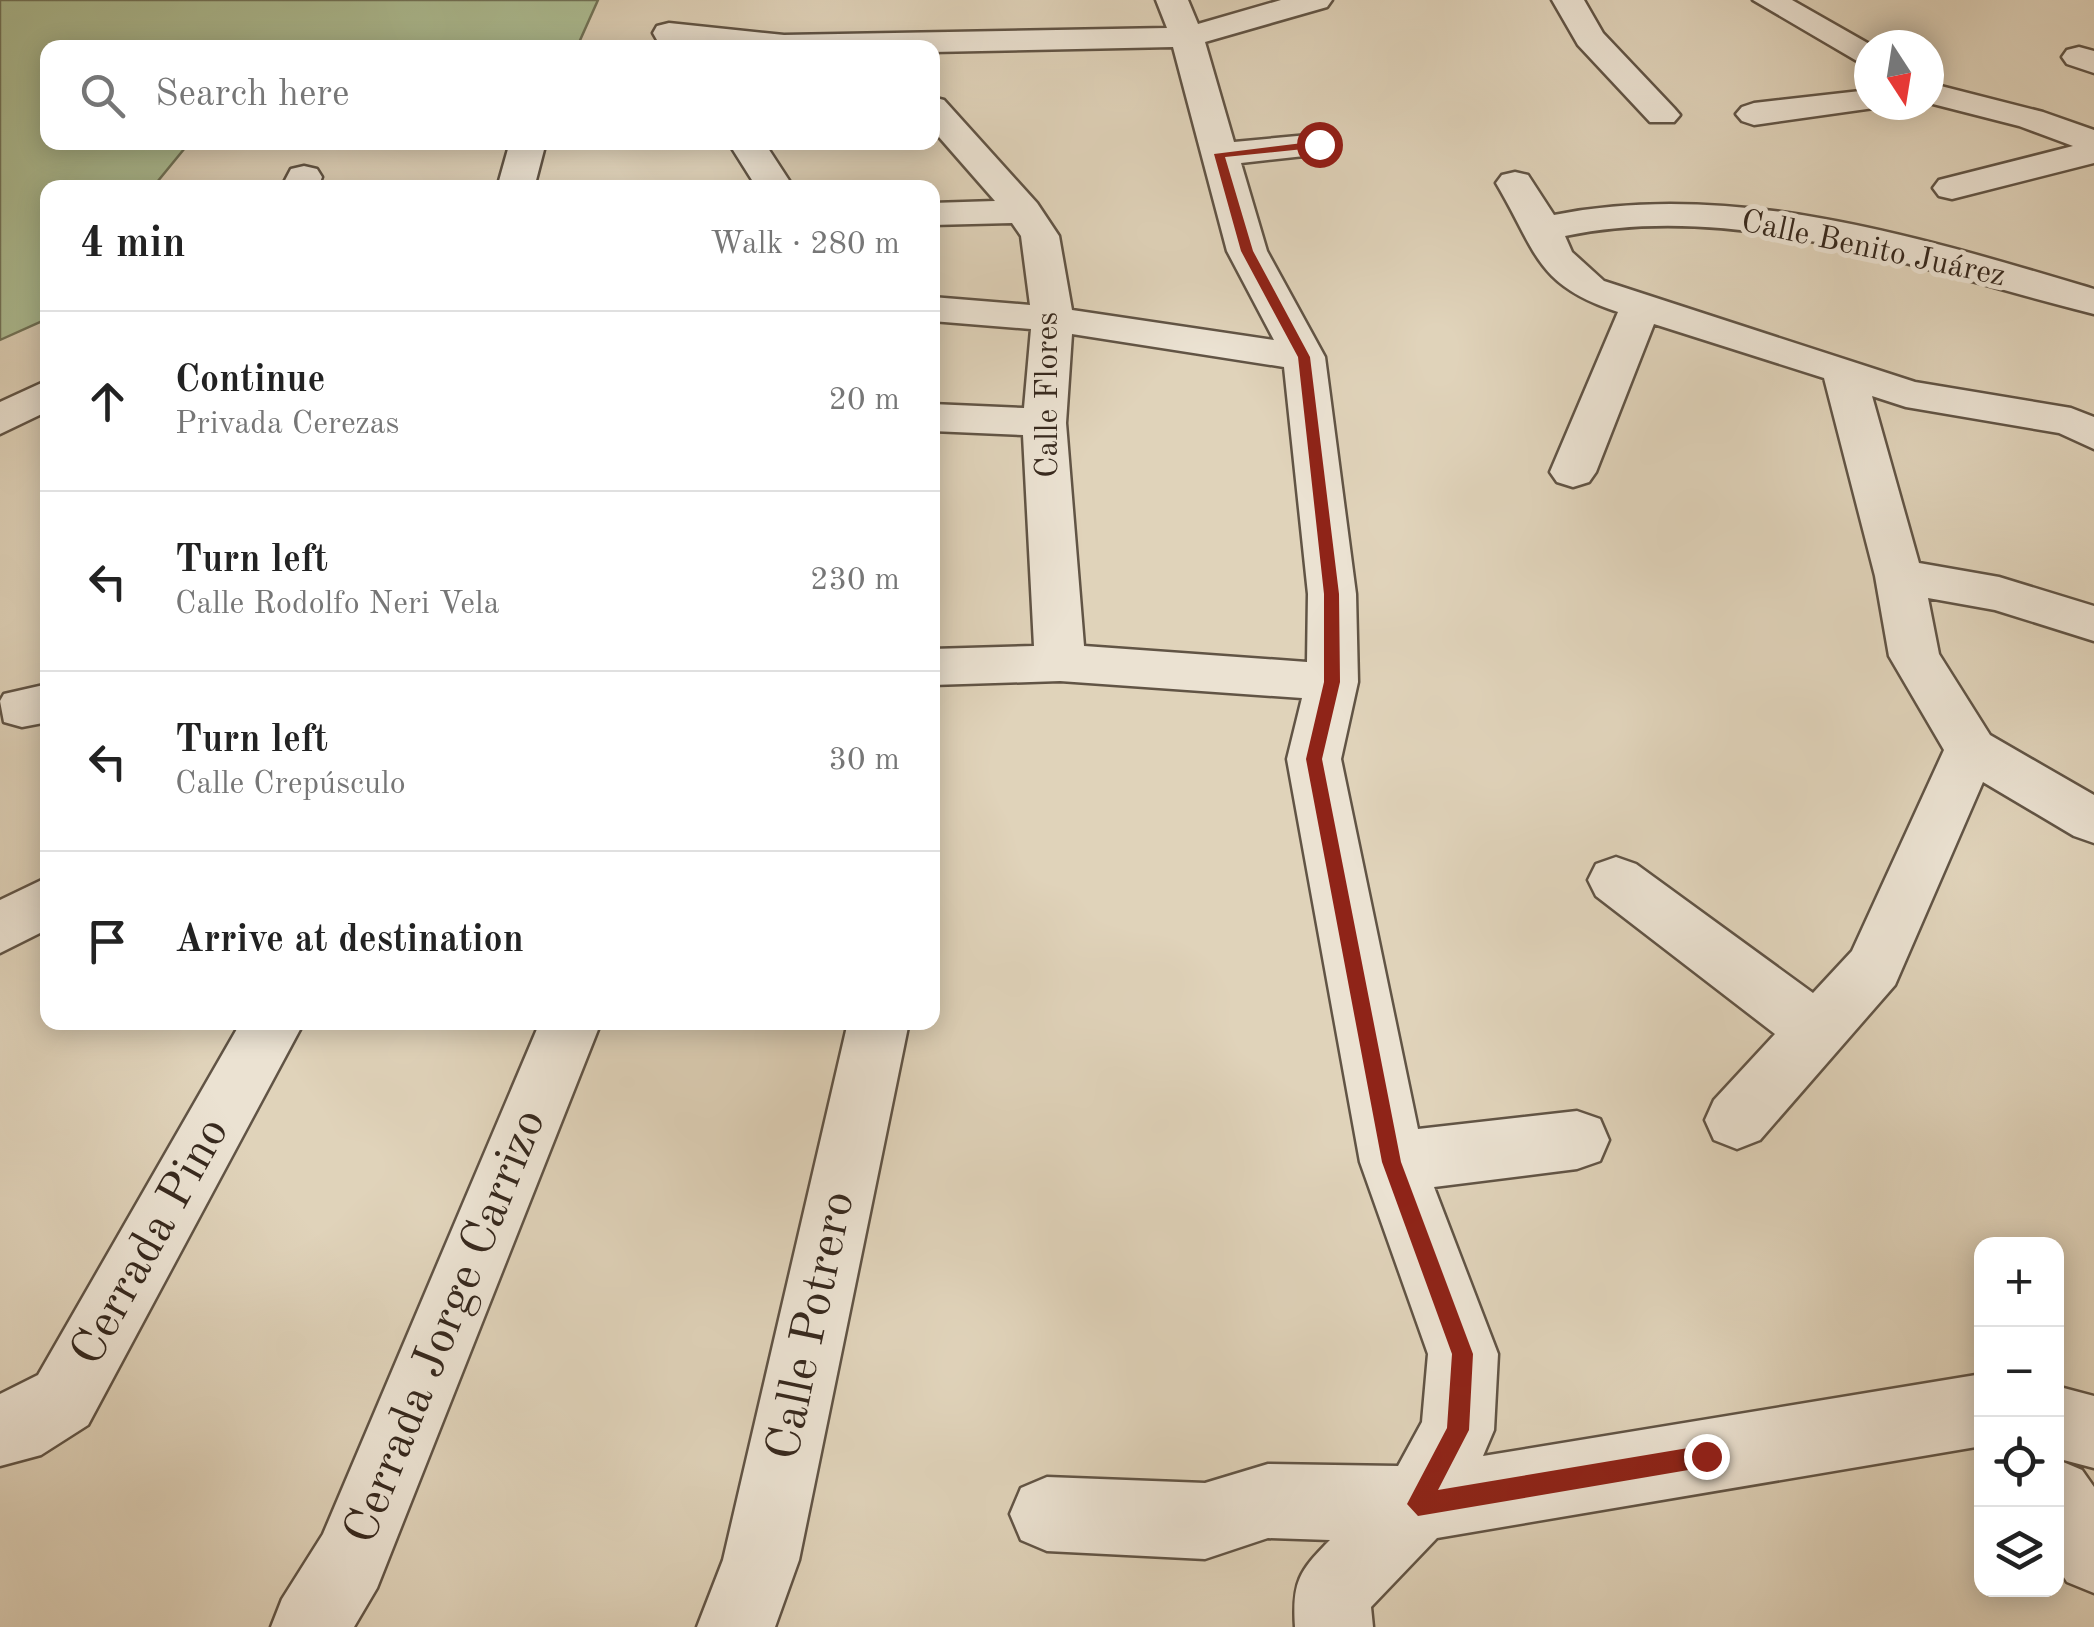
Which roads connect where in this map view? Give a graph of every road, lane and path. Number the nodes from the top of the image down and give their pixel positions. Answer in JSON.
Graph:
{"nodes":[{"id":1,"x":690,"y":0,"type":"edge"},
{"id":2,"x":1316,"y":0,"type":"edge"},
{"id":3,"x":1568,"y":0,"type":"edge"},
{"id":4,"x":1769,"y":0,"type":"edge"},
{"id":5,"x":1180,"y":18,"type":"edge"},
{"id":6,"x":670,"y":40,"type":"edge"},
{"id":7,"x":940,"y":42,"type":"edge"},
{"id":8,"x":1854,"y":49,"type":"edge"},
{"id":9,"x":1944,"y":97,"type":"edge"},
{"id":10,"x":1854,"y":102,"type":"edge"},
{"id":11,"x":1754,"y":114,"type":"dead end"},
{"id":12,"x":1662,"y":115,"type":"dead end"},
{"id":13,"x":940,"y":116,"type":"edge"},
{"id":14,"x":2094,"y":142,"type":"edge"},
{"id":15,"x":1319,"y":144,"type":"dead end"},
{"id":16,"x":526,"y":150,"type":"edge"},
{"id":17,"x":751,"y":150,"type":"edge"},
{"id":18,"x":2094,"y":152,"type":"edge"},
{"id":19,"x":1219,"y":154,"type":"junction"},
{"id":20,"x":516,"y":180,"type":"edge"},
{"id":21,"x":771,"y":180,"type":"edge"},
{"id":22,"x":1515,"y":183,"type":"dead end"},
{"id":23,"x":1952,"y":188,"type":"dead end"},
{"id":24,"x":1024,"y":211,"type":"junction"},
{"id":25,"x":940,"y":214,"type":"edge"},
{"id":26,"x":1544,"y":229,"type":"junction"},
{"id":27,"x":2094,"y":302,"type":"edge"},
{"id":28,"x":1640,"y":308,"type":"junction"},
{"id":29,"x":940,"y":309,"type":"edge"},
{"id":30,"x":1053,"y":319,"type":"junction"},
{"id":31,"x":1304,"y":357,"type":"junction"},
{"id":32,"x":1844,"y":370,"type":"junction"},
{"id":33,"x":40,"y":398,"type":"edge"},
{"id":34,"x":940,"y":417,"type":"edge"},
{"id":35,"x":0,"y":420,"type":"edge"},
{"id":36,"x":1044,"y":423,"type":"junction"},
{"id":37,"x":2094,"y":435,"type":"edge"},
{"id":38,"x":1574,"y":472,"type":"dead end"},
{"id":39,"x":1899,"y":576,"type":"junction"},
{"id":40,"x":2094,"y":624,"type":"edge"},
{"id":41,"x":1060,"y":663,"type":"junction"},
{"id":42,"x":940,"y":673,"type":"edge"},
{"id":43,"x":1332,"y":682,"type":"junction"},
{"id":44,"x":1971,"y":748,"type":"junction"},
{"id":45,"x":2094,"y":821,"type":"edge"},
{"id":46,"x":1616,"y":880,"type":"dead end"},
{"id":47,"x":40,"y":905,"type":"edge"},
{"id":48,"x":0,"y":929,"type":"edge"},
{"id":49,"x":270,"y":1030,"type":"edge"},
{"id":50,"x":568,"y":1030,"type":"edge"},
{"id":51,"x":877,"y":1030,"type":"edge"},
{"id":52,"x":1816,"y":1032,"type":"junction"},
{"id":53,"x":1738,"y":1120,"type":"dead end"},
{"id":54,"x":1578,"y":1140,"type":"dead end"},
{"id":55,"x":1392,"y":1162,"type":"junction"},
{"id":56,"x":1974,"y":1411,"type":"edge"},
{"id":57,"x":2064,"y":1424,"type":"edge"},
{"id":58,"x":0,"y":1430,"type":"edge"},
{"id":59,"x":2094,"y":1432,"type":"edge"},
{"id":60,"x":1418,"y":1504,"type":"junction"},
{"id":61,"x":2063,"y":1507,"type":"edge"},
{"id":62,"x":1048,"y":1514,"type":"dead end"},
{"id":63,"x":2094,"y":1555,"type":"edge"},
{"id":64,"x":310,"y":1627,"type":"edge"},
{"id":65,"x":736,"y":1627,"type":"edge"},
{"id":66,"x":1334,"y":1627,"type":"edge"}],
"edges":[{"from":1,"to":6,"type":"street"},
{"from":2,"to":5,"type":"street"},
{"from":3,"to":12,"type":"street"},
{"from":4,"to":8,"type":"street"},
{"from":5,"to":7,"type":"street"},
{"from":5,"to":19,"type":"street"},
{"from":9,"to":14,"type":"street"},
{"from":10,"to":11,"type":"street"},
{"from":13,"to":24,"type":"street","name":"Calle Flores"},
{"from":15,"to":19,"type":"street"},
{"from":16,"to":20,"type":"street"},
{"from":17,"to":21,"type":"street"},
{"from":18,"to":23,"type":"street"},
{"from":19,"to":31,"type":"street"},
{"from":22,"to":26,"type":"street"},
{"from":24,"to":25,"type":"street"},
{"from":24,"to":30,"type":"street","name":"Calle Flores"},
{"from":26,"to":27,"type":"street","name":"Calle Benito Juárez"},
{"from":26,"to":28,"type":"street"},
{"from":28,"to":32,"type":"street"},
{"from":28,"to":38,"type":"street"},
{"from":29,"to":30,"type":"street"},
{"from":30,"to":31,"type":"street"},
{"from":30,"to":36,"type":"street","name":"Calle Flores"},
{"from":31,"to":43,"type":"street"},
{"from":32,"to":37,"type":"street"},
{"from":32,"to":39,"type":"street"},
{"from":33,"to":35,"type":"street"},
{"from":34,"to":36,"type":"street"},
{"from":36,"to":41,"type":"street","name":"Calle Flores"},
{"from":39,"to":40,"type":"street"},
{"from":39,"to":44,"type":"street"},
{"from":41,"to":42,"type":"street"},
{"from":41,"to":43,"type":"street"},
{"from":43,"to":55,"type":"street"},
{"from":44,"to":45,"type":"street"},
{"from":44,"to":52,"type":"street"},
{"from":46,"to":52,"type":"street"},
{"from":47,"to":48,"type":"street"},
{"from":49,"to":58,"type":"street","name":"Cerrada Pino"},
{"from":50,"to":64,"type":"street","name":"Cerrada Jorge Carrizo"},
{"from":51,"to":65,"type":"street","name":"Calle Potrero"},
{"from":52,"to":53,"type":"street"},
{"from":54,"to":55,"type":"street"},
{"from":55,"to":60,"type":"street"},
{"from":56,"to":60,"type":"street"},
{"from":57,"to":59,"type":"street"},
{"from":60,"to":62,"type":"street"},
{"from":60,"to":66,"type":"street"},
{"from":61,"to":63,"type":"street"}]}
